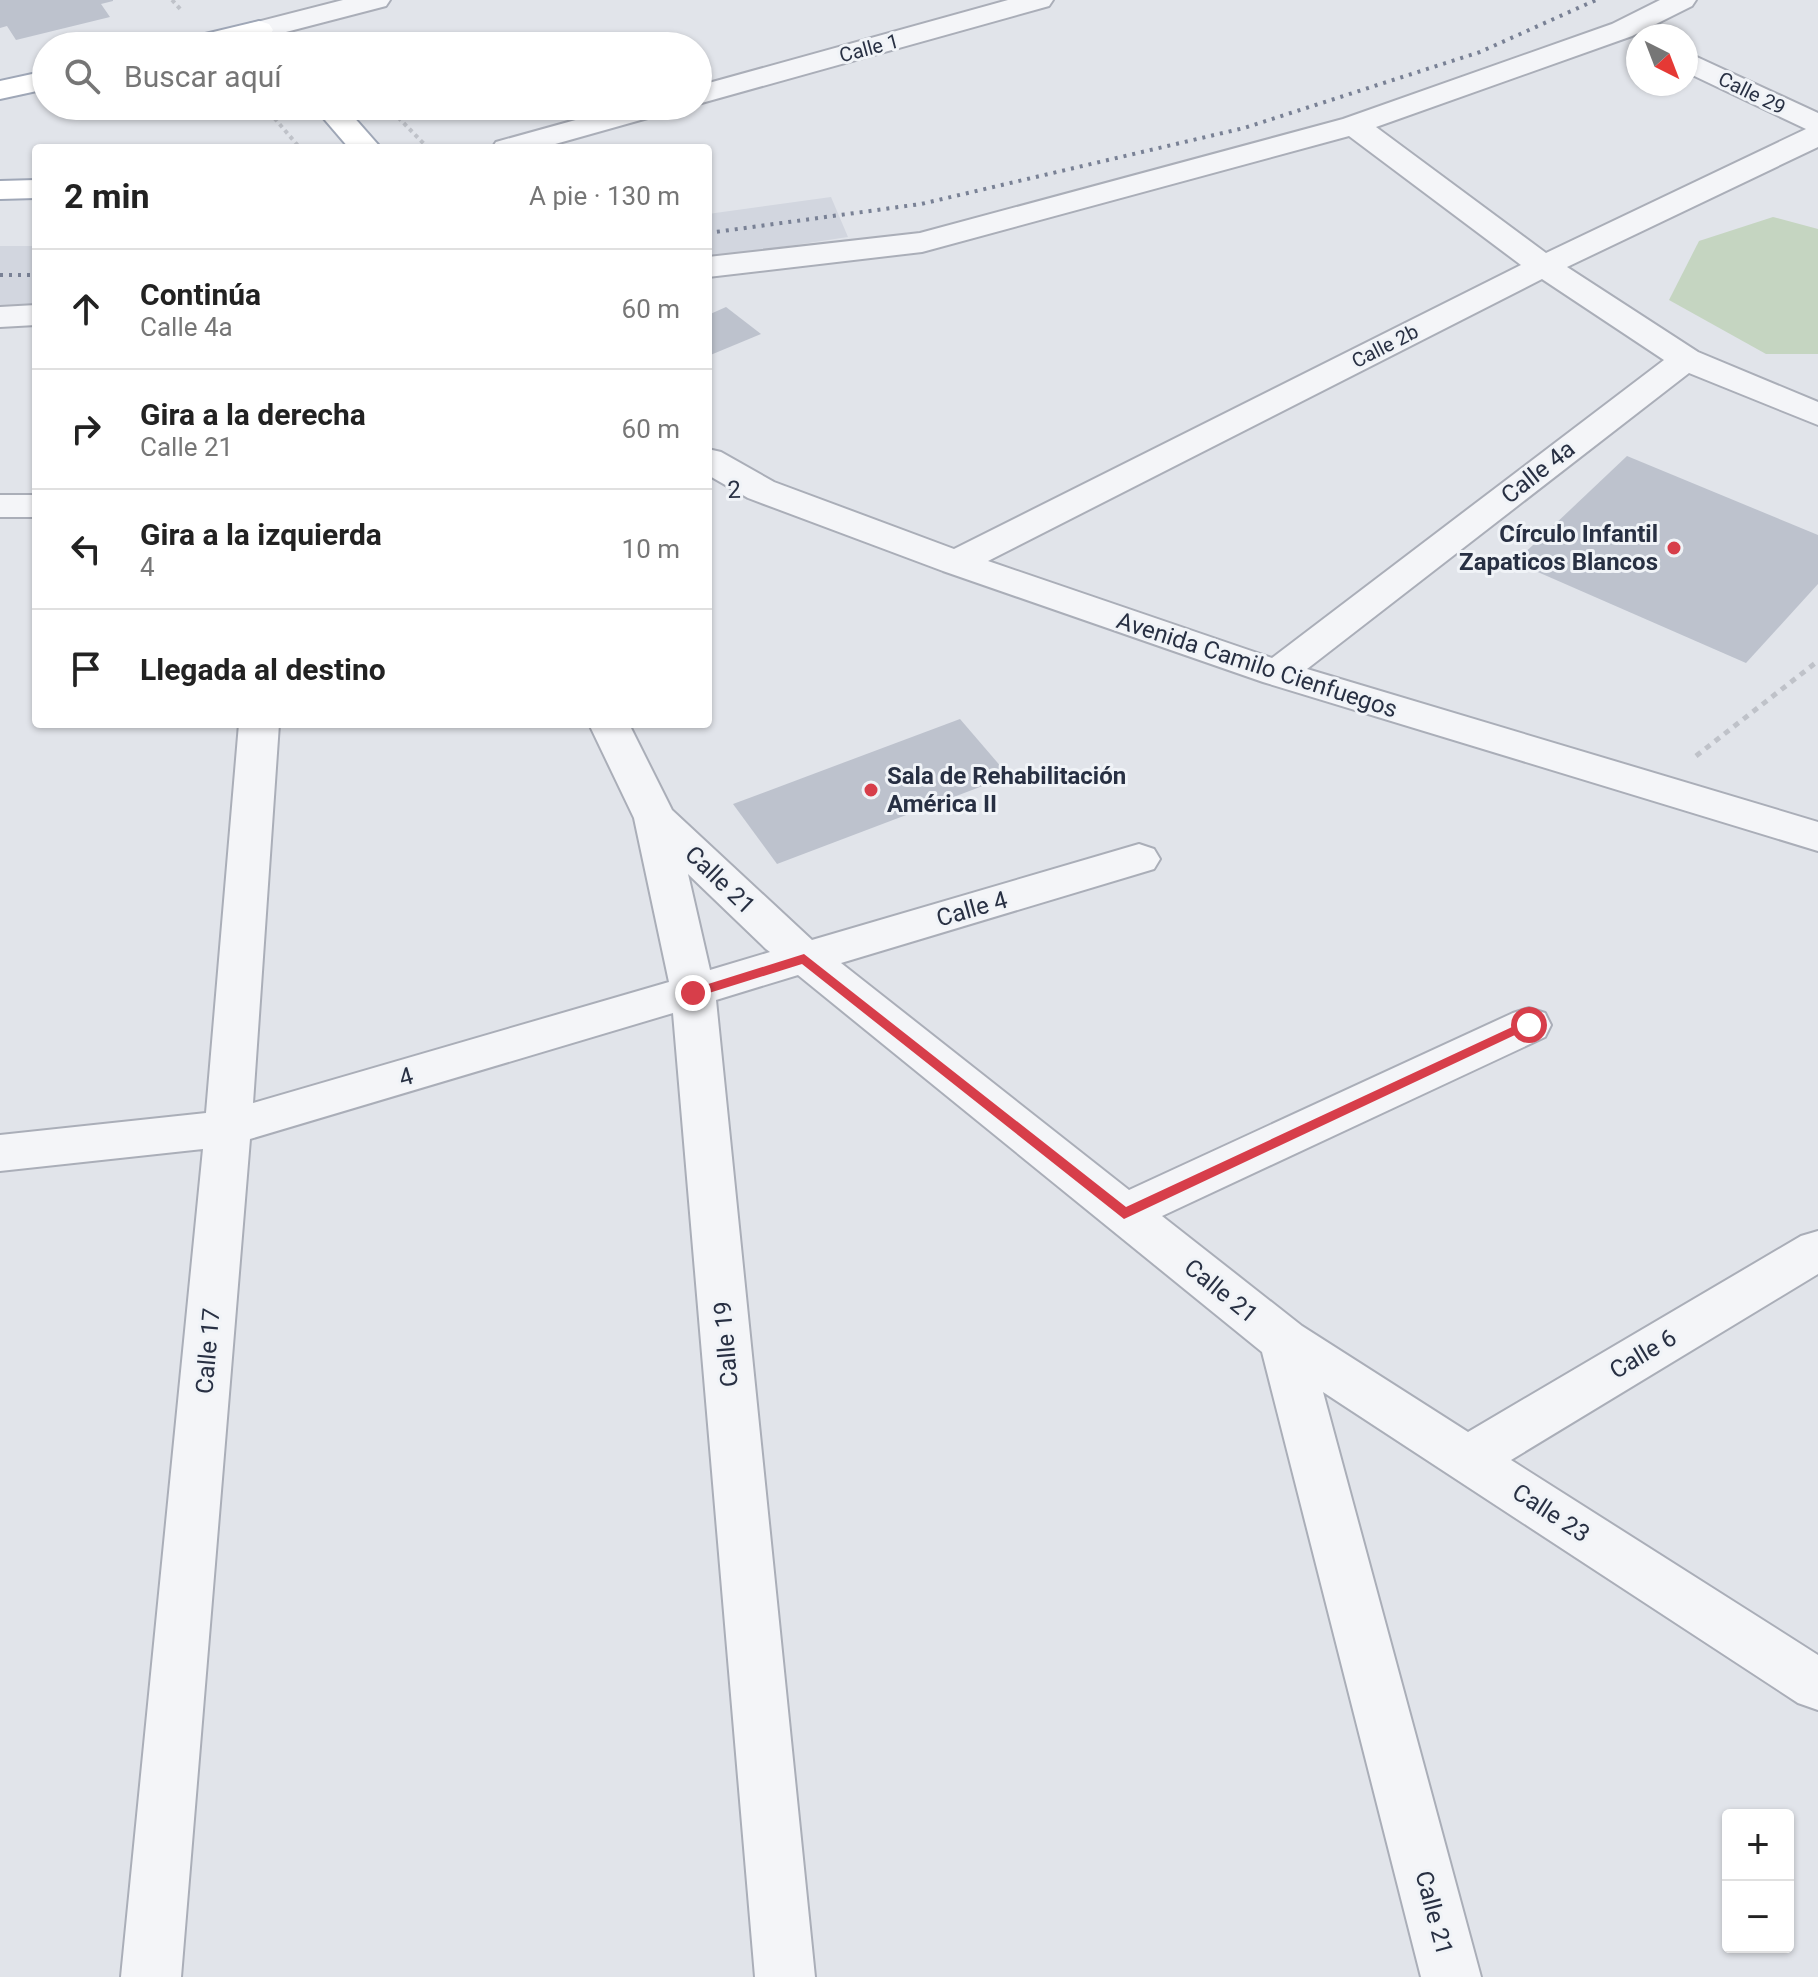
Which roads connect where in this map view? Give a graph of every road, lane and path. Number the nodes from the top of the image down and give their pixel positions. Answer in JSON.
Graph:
{"nodes":[{"id":1,"x":376,"y":0,"type":"edge"},
{"id":2,"x":944,"y":0,"type":"edge"},
{"id":3,"x":1039,"y":0,"type":"edge"},
{"id":4,"x":1682,"y":0,"type":"edge"},
{"id":5,"x":969,"y":20,"type":"junction"},
{"id":6,"x":1645,"y":24,"type":"edge"},
{"id":7,"x":258,"y":29,"type":"edge"},
{"id":8,"x":1626,"y":35,"type":"edge"},
{"id":9,"x":1698,"y":67,"type":"edge"},
{"id":10,"x":32,"y":83,"type":"edge"},
{"id":11,"x":0,"y":90,"type":"edge"},
{"id":12,"x":712,"y":91,"type":"edge"},
{"id":13,"x":276,"y":120,"type":"edge"},
{"id":14,"x":341,"y":120,"type":"edge"},
{"id":15,"x":401,"y":120,"type":"edge"},
{"id":16,"x":608,"y":120,"type":"edge"},
{"id":17,"x":1818,"y":124,"type":"edge"},
{"id":18,"x":1354,"y":125,"type":"junction"},
{"id":19,"x":1818,"y":135,"type":"edge"},
{"id":20,"x":297,"y":144,"type":"edge"},
{"id":21,"x":362,"y":144,"type":"edge"},
{"id":22,"x":424,"y":144,"type":"edge"},
{"id":23,"x":521,"y":144,"type":"edge"},
{"id":24,"x":32,"y":189,"type":"edge"},
{"id":25,"x":0,"y":190,"type":"edge"},
{"id":26,"x":1543,"y":266,"type":"junction"},
{"id":27,"x":712,"y":267,"type":"edge"},
{"id":28,"x":32,"y":315,"type":"edge"},
{"id":29,"x":0,"y":317,"type":"edge"},
{"id":30,"x":1686,"y":359,"type":"junction"},
{"id":31,"x":1818,"y":415,"type":"edge"},
{"id":32,"x":712,"y":462,"type":"edge"},
{"id":33,"x":712,"y":490,"type":"edge"},
{"id":34,"x":761,"y":490,"type":"junction"},
{"id":35,"x":0,"y":506,"type":"edge"},
{"id":36,"x":32,"y":506,"type":"edge"},
{"id":37,"x":956,"y":563,"type":"junction"},
{"id":38,"x":1818,"y":661,"type":"edge"},
{"id":39,"x":1277,"y":673,"type":"junction"},
{"id":40,"x":259,"y":728,"type":"edge"},
{"id":41,"x":611,"y":728,"type":"edge"},
{"id":42,"x":1654,"y":788,"type":"junction"},
{"id":43,"x":655,"y":818,"type":"junction"},
{"id":44,"x":1818,"y":837,"type":"edge"},
{"id":45,"x":1139,"y":859,"type":"dead end"},
{"id":46,"x":804,"y":958,"type":"junction"},
{"id":47,"x":693,"y":993,"type":"junction"},
{"id":48,"x":1529,"y":1025,"type":"dead end"},
{"id":49,"x":228,"y":1128,"type":"junction"},
{"id":50,"x":0,"y":1153,"type":"edge"},
{"id":51,"x":1124,"y":1213,"type":"junction"},
{"id":52,"x":1818,"y":1250,"type":"edge"},
{"id":53,"x":1284,"y":1341,"type":"junction"},
{"id":54,"x":1468,"y":1459,"type":"junction"},
{"id":55,"x":1818,"y":1685,"type":"edge"},
{"id":56,"x":151,"y":1977,"type":"edge"},
{"id":57,"x":785,"y":1977,"type":"edge"},
{"id":58,"x":1451,"y":1977,"type":"edge"}],
"edges":[{"from":1,"to":7,"type":"street"},
{"from":2,"to":5,"type":"street"},
{"from":3,"to":5,"type":"street","name":"Calle 1"},
{"from":4,"to":6,"type":"street"},
{"from":5,"to":12,"type":"street","name":"Calle 1"},
{"from":8,"to":18,"type":"street"},
{"from":9,"to":17,"type":"street","name":"Calle 29"},
{"from":10,"to":11,"type":"main road"},
{"from":13,"to":20,"type":"path"},
{"from":14,"to":21,"type":"main road"},
{"from":15,"to":22,"type":"path"},
{"from":16,"to":23,"type":"street"},
{"from":18,"to":26,"type":"street"},
{"from":18,"to":27,"type":"street"},
{"from":19,"to":26,"type":"street","name":"Calle 2b"},
{"from":24,"to":25,"type":"main road"},
{"from":26,"to":30,"type":"street"},
{"from":26,"to":37,"type":"street","name":"Calle 2b"},
{"from":28,"to":29,"type":"street"},
{"from":30,"to":31,"type":"street"},
{"from":30,"to":39,"type":"street","name":"Calle 4a"},
{"from":32,"to":34,"type":"street","name":"Avenida Camilo Cienfuegos"},
{"from":33,"to":34,"type":"street","name":"2"},
{"from":34,"to":37,"type":"street","name":"Avenida Camilo Cienfuegos"},
{"from":35,"to":36,"type":"street"},
{"from":37,"to":39,"type":"street","name":"Avenida Camilo Cienfuegos"},
{"from":38,"to":42,"type":"path"},
{"from":39,"to":42,"type":"street","name":"Avenida Camilo Cienfuegos"},
{"from":40,"to":49,"type":"street","name":"Calle 17"},
{"from":41,"to":43,"type":"street","name":"Calle 19"},
{"from":42,"to":44,"type":"street","name":"Avenida Camilo Cienfuegos"},
{"from":43,"to":46,"type":"street","name":"Calle 21"},
{"from":43,"to":47,"type":"street","name":"Calle 19"},
{"from":45,"to":46,"type":"street","name":"Calle 4"},
{"from":46,"to":47,"type":"street","name":"4"},
{"from":46,"to":51,"type":"street","name":"Calle 21"},
{"from":47,"to":49,"type":"street","name":"4"},
{"from":47,"to":57,"type":"street","name":"Calle 19"},
{"from":48,"to":51,"type":"street"},
{"from":49,"to":50,"type":"street","name":"4"},
{"from":49,"to":56,"type":"street","name":"Calle 17"},
{"from":51,"to":53,"type":"street","name":"Calle 21"},
{"from":52,"to":54,"type":"street","name":"Calle 6"},
{"from":53,"to":54,"type":"street","name":"Calle 23"},
{"from":53,"to":58,"type":"street","name":"Calle 21"},
{"from":54,"to":55,"type":"street","name":"Calle 23"}]}
